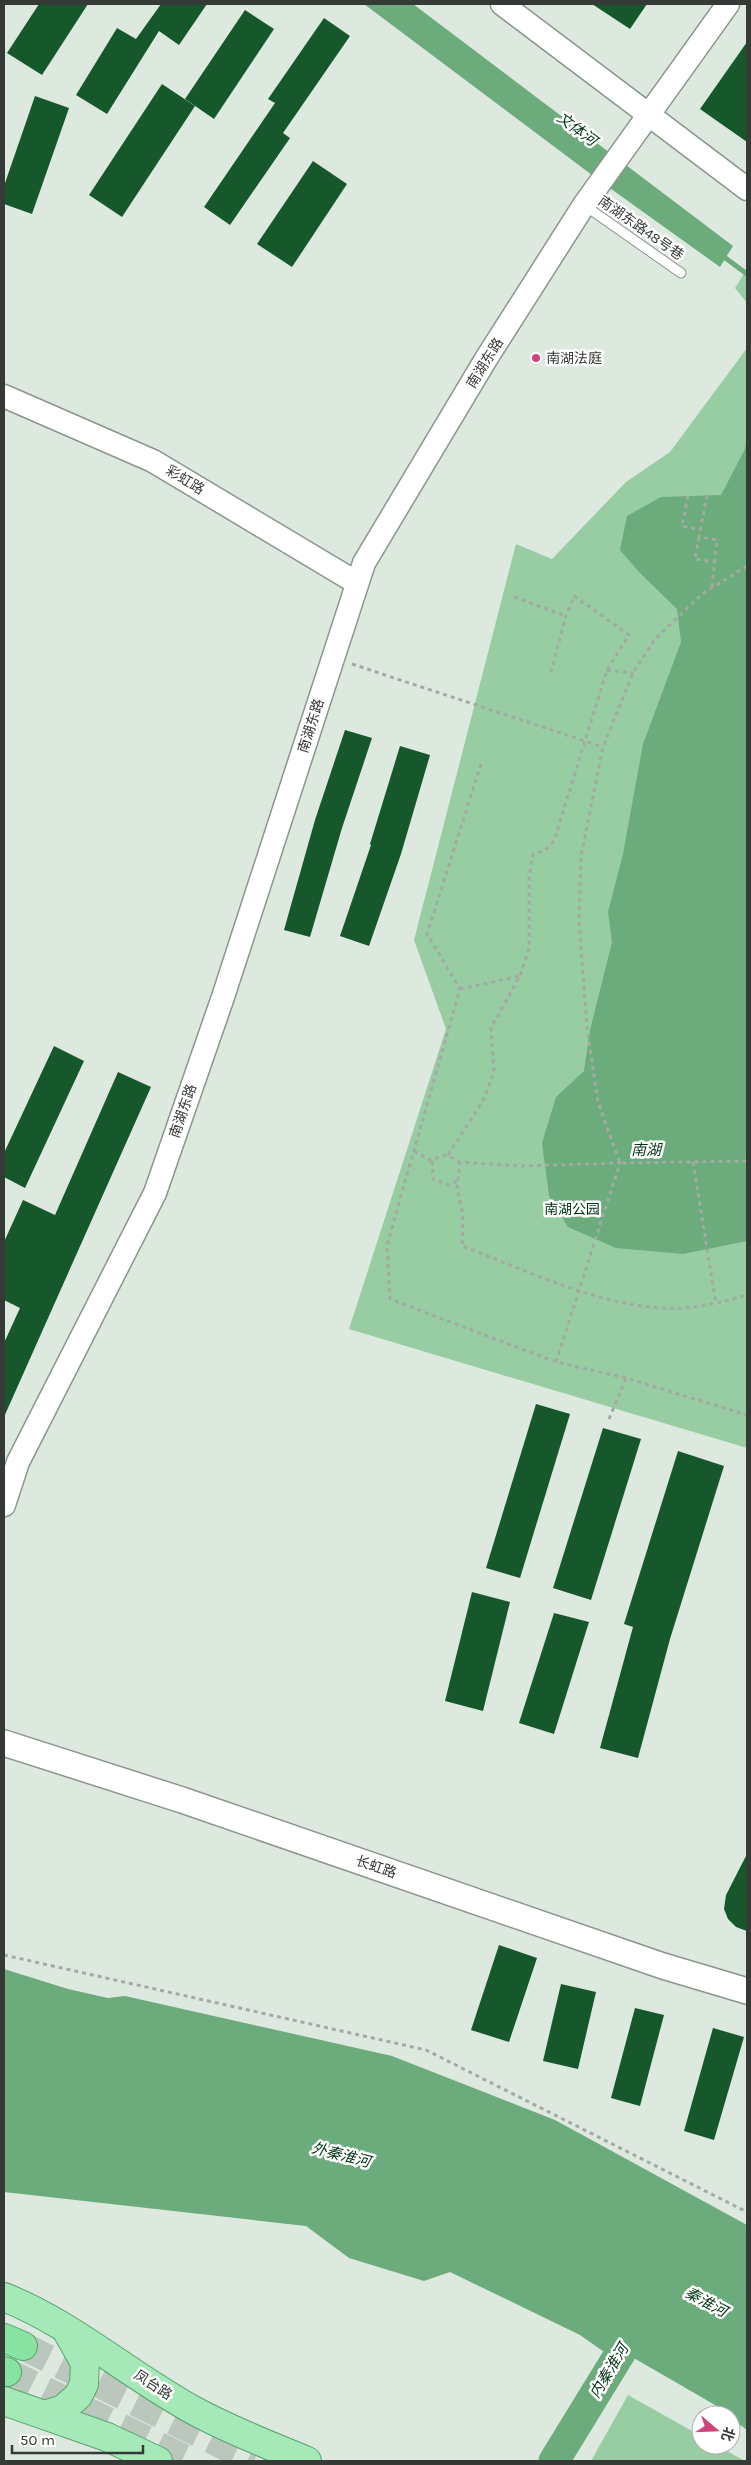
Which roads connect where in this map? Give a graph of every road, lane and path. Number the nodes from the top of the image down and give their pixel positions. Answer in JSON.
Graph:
{"nodes":[{"id":1,"x":502,"y":4,"type":"edge"},
{"id":2,"x":728,"y":4,"type":"edge"},
{"id":3,"x":650,"y":115,"type":"junction"},
{"id":4,"x":747,"y":189,"type":"edge"},
{"id":5,"x":584,"y":205,"type":"junction"},
{"id":6,"x":681,"y":273,"type":"dead end"},
{"id":7,"x":4,"y":396,"type":"edge"},
{"id":8,"x":706,"y":495,"type":"dead end"},
{"id":9,"x":688,"y":496,"type":"dead end"},
{"id":10,"x":700,"y":530,"type":"junction"},
{"id":11,"x":699,"y":537,"type":"junction"},
{"id":12,"x":715,"y":562,"type":"junction"},
{"id":13,"x":747,"y":566,"type":"edge"},
{"id":14,"x":357,"y":583,"type":"junction"},
{"id":15,"x":712,"y":587,"type":"junction"},
{"id":16,"x":514,"y":597,"type":"dead end"},
{"id":17,"x":566,"y":616,"type":"junction"},
{"id":18,"x":333,"y":658,"type":"junction"},
{"id":19,"x":607,"y":670,"type":"junction"},
{"id":20,"x":550,"y":672,"type":"dead end"},
{"id":21,"x":633,"y":673,"type":"junction"},
{"id":22,"x":584,"y":742,"type":"junction"},
{"id":23,"x":602,"y":747,"type":"junction"},
{"id":24,"x":481,"y":764,"type":"dead end"},
{"id":25,"x":520,"y":976,"type":"junction"},
{"id":26,"x":460,"y":989,"type":"junction"},
{"id":27,"x":414,"y":1151,"type":"junction"},
{"id":28,"x":448,"y":1155,"type":"junction"},
{"id":29,"x":432,"y":1160,"type":"junction"},
{"id":30,"x":747,"y":1161,"type":"edge"},
{"id":31,"x":460,"y":1162,"type":"junction"},
{"id":32,"x":693,"y":1162,"type":"junction"},
{"id":33,"x":620,"y":1164,"type":"junction"},
{"id":34,"x":458,"y":1181,"type":"junction"},
{"id":35,"x":581,"y":1291,"type":"junction"},
{"id":36,"x":747,"y":1296,"type":"edge"},
{"id":37,"x":716,"y":1304,"type":"junction"},
{"id":38,"x":556,"y":1362,"type":"junction"},
{"id":39,"x":626,"y":1378,"type":"junction"},
{"id":40,"x":747,"y":1415,"type":"edge"},
{"id":41,"x":609,"y":1419,"type":"dead end"},
{"id":42,"x":4,"y":1505,"type":"edge"},
{"id":43,"x":4,"y":1743,"type":"edge"},
{"id":44,"x":4,"y":1956,"type":"edge"},
{"id":45,"x":747,"y":1991,"type":"edge"},
{"id":46,"x":747,"y":2212,"type":"edge"},
{"id":47,"x":4,"y":2297,"type":"edge"},
{"id":48,"x":66,"y":2330,"type":"junction"},
{"id":49,"x":4,"y":2401,"type":"edge"},
{"id":50,"x":44,"y":2415,"type":"junction"},
{"id":51,"x":158,"y":2461,"type":"edge"},
{"id":52,"x":307,"y":2461,"type":"edge"}],
"edges":[{"from":1,"to":3,"type":"street"},
{"from":2,"to":3,"type":"street","name":"南湖东路"},
{"from":3,"to":4,"type":"street"},
{"from":3,"to":5,"type":"street","name":"南湖东路"},
{"from":5,"to":6,"type":"lane","name":"南湖东路48号巷"},
{"from":5,"to":14,"type":"street","name":"南湖东路"},
{"from":7,"to":14,"type":"street","name":"彩虹路"},
{"from":8,"to":10,"type":"path"},
{"from":9,"to":10,"type":"path"},
{"from":10,"to":11,"type":"path"},
{"from":11,"to":12,"type":"path"},
{"from":11,"to":12,"type":"path"},
{"from":12,"to":15,"type":"path"},
{"from":13,"to":15,"type":"path"},
{"from":14,"to":18,"type":"street","name":"南湖东路"},
{"from":15,"to":21,"type":"path"},
{"from":16,"to":17,"type":"path"},
{"from":17,"to":19,"type":"path"},
{"from":17,"to":20,"type":"path"},
{"from":18,"to":22,"type":"path"},
{"from":18,"to":42,"type":"street","name":"南湖东路"},
{"from":19,"to":21,"type":"path"},
{"from":19,"to":22,"type":"path"},
{"from":21,"to":23,"type":"path"},
{"from":22,"to":23,"type":"path"},
{"from":22,"to":25,"type":"path"},
{"from":23,"to":33,"type":"path"},
{"from":24,"to":26,"type":"path"},
{"from":25,"to":26,"type":"path"},
{"from":25,"to":28,"type":"path"},
{"from":26,"to":27,"type":"path"},
{"from":27,"to":29,"type":"path"},
{"from":27,"to":38,"type":"path"},
{"from":28,"to":29,"type":"path"},
{"from":28,"to":31,"type":"path"},
{"from":29,"to":34,"type":"path"},
{"from":30,"to":32,"type":"path"},
{"from":31,"to":33,"type":"path"},
{"from":31,"to":34,"type":"path"},
{"from":32,"to":33,"type":"path"},
{"from":32,"to":37,"type":"path"},
{"from":33,"to":35,"type":"path"},
{"from":34,"to":35,"type":"path"},
{"from":35,"to":37,"type":"path"},
{"from":35,"to":38,"type":"path"},
{"from":36,"to":37,"type":"path"},
{"from":38,"to":39,"type":"path"},
{"from":39,"to":40,"type":"path"},
{"from":39,"to":41,"type":"path"},
{"from":43,"to":45,"type":"main road","name":"长虹路"},
{"from":44,"to":46,"type":"path"},
{"from":47,"to":48,"type":"main road","name":"凤台路"},
{"from":48,"to":50,"type":"main road"},
{"from":48,"to":52,"type":"main road","name":"凤台路"},
{"from":49,"to":50,"type":"main road"},
{"from":50,"to":51,"type":"main road"}]}
